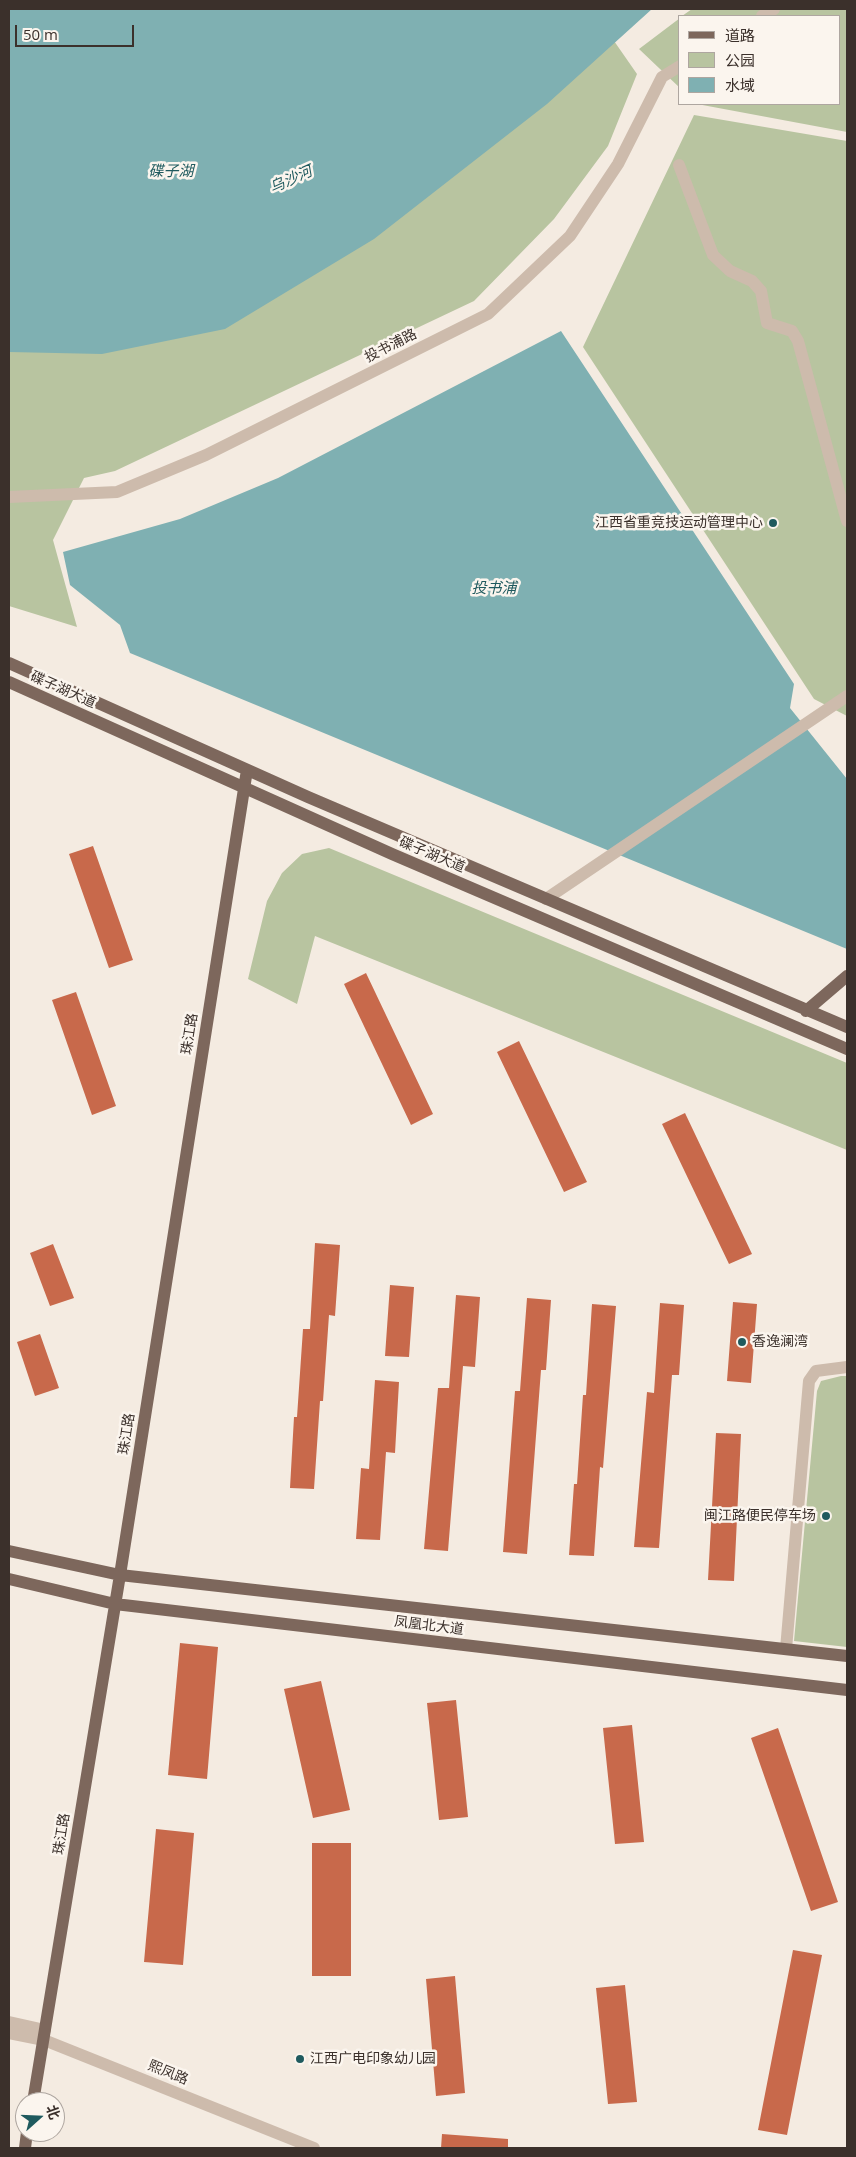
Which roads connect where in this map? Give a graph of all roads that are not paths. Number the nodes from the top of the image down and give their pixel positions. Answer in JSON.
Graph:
{"nodes":[{"id":1,"x":678,"y":67,"type":"edge"},
{"id":2,"x":679,"y":165,"type":"dead end"},
{"id":3,"x":9,"y":497,"type":"edge"},
{"id":4,"x":847,"y":522,"type":"edge"},
{"id":5,"x":9,"y":663,"type":"edge"},
{"id":6,"x":9,"y":682,"type":"edge"},
{"id":7,"x":847,"y":696,"type":"edge"},
{"id":8,"x":247,"y":770,"type":"junction"},
{"id":9,"x":245,"y":788,"type":"junction"},
{"id":10,"x":546,"y":899,"type":"junction"},
{"id":11,"x":847,"y":976,"type":"edge"},
{"id":12,"x":806,"y":1011,"type":"junction"},
{"id":13,"x":847,"y":1027,"type":"edge"},
{"id":14,"x":847,"y":1049,"type":"edge"},
{"id":15,"x":847,"y":1367,"type":"edge"},
{"id":16,"x":9,"y":1551,"type":"edge"},
{"id":17,"x":120,"y":1575,"type":"junction"},
{"id":18,"x":9,"y":1579,"type":"edge"},
{"id":19,"x":115,"y":1604,"type":"junction"},
{"id":20,"x":786,"y":1649,"type":"junction"},
{"id":21,"x":847,"y":1656,"type":"edge"},
{"id":22,"x":847,"y":1690,"type":"edge"},
{"id":23,"x":9,"y":2022,"type":"edge"},
{"id":24,"x":9,"y":2033,"type":"edge"},
{"id":25,"x":44,"y":2035,"type":"junction"},
{"id":26,"x":35,"y":2092,"type":"edge"},
{"id":27,"x":314,"y":2148,"type":"edge"}],
"edges":[{"from":1,"to":3,"type":"street","name":"投书浦路"},
{"from":2,"to":4,"type":"street"},
{"from":5,"to":8,"type":"main road","name":"碟子湖大道"},
{"from":6,"to":9,"type":"main road","name":"碟子湖大道"},
{"from":7,"to":10,"type":"street"},
{"from":8,"to":9,"type":"main road","name":"珠江路"},
{"from":8,"to":10,"type":"main road","name":"碟子湖大道"},
{"from":9,"to":14,"type":"main road","name":"碟子湖大道"},
{"from":9,"to":17,"type":"main road","name":"珠江路"},
{"from":10,"to":12,"type":"main road","name":"碟子湖大道"},
{"from":11,"to":12,"type":"main road"},
{"from":12,"to":13,"type":"main road","name":"碟子湖大道"},
{"from":15,"to":20,"type":"street"},
{"from":16,"to":17,"type":"main road","name":"凤凰北大道"},
{"from":17,"to":19,"type":"main road","name":"珠江路"},
{"from":17,"to":20,"type":"main road","name":"凤凰北大道"},
{"from":18,"to":19,"type":"main road","name":"凤凰北大道"},
{"from":19,"to":22,"type":"main road","name":"凤凰北大道"},
{"from":19,"to":25,"type":"main road","name":"珠江路"},
{"from":20,"to":21,"type":"main road","name":"凤凰北大道"},
{"from":23,"to":25,"type":"street","name":"熙凤路"},
{"from":24,"to":25,"type":"street","name":"熙凤路"},
{"from":25,"to":26,"type":"main road","name":"珠江路"},
{"from":25,"to":27,"type":"street","name":"熙凤路"}]}
